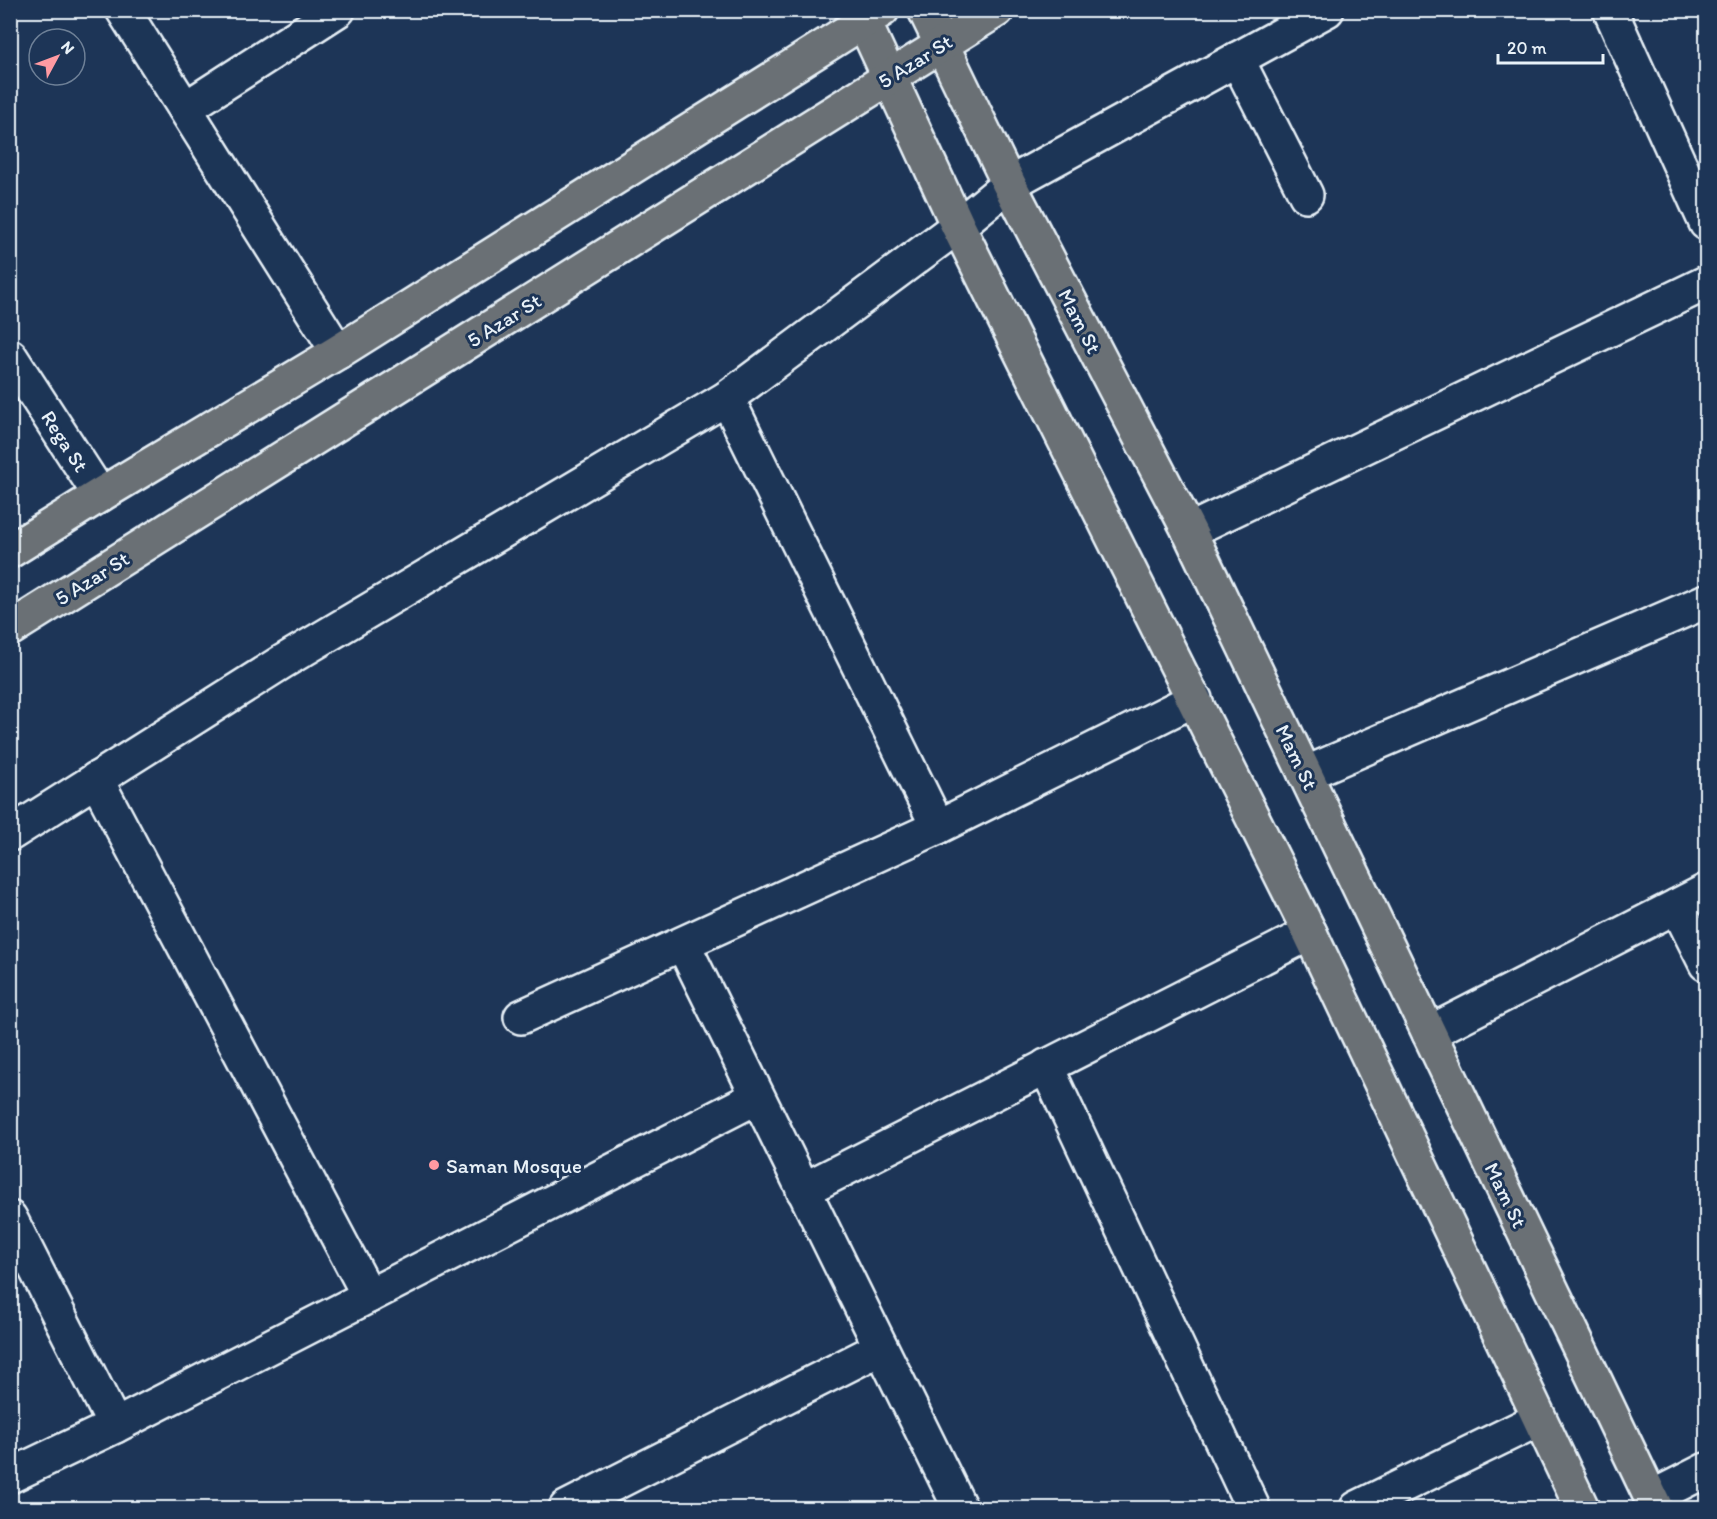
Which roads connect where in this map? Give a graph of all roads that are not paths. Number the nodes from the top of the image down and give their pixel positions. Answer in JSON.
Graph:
{"nodes":[{"id":1,"x":123,"y":10,"type":"edge"},
{"id":2,"x":338,"y":10,"type":"edge"},
{"id":3,"x":925,"y":10,"type":"edge"},
{"id":4,"x":997,"y":10,"type":"edge"},
{"id":5,"x":1327,"y":10,"type":"edge"},
{"id":6,"x":1610,"y":10,"type":"edge"},
{"id":7,"x":873,"y":16,"type":"edge"},
{"id":8,"x":941,"y":44,"type":"junction"},
{"id":9,"x":1237,"y":59,"type":"junction"},
{"id":10,"x":891,"y":77,"type":"junction"},
{"id":11,"x":186,"y":108,"type":"junction"},
{"id":12,"x":1009,"y":183,"type":"junction"},
{"id":13,"x":1306,"y":195,"type":"dead end"},
{"id":14,"x":1707,"y":223,"type":"edge"},
{"id":15,"x":958,"y":226,"type":"junction"},
{"id":16,"x":1707,"y":283,"type":"edge"},
{"id":17,"x":338,"y":352,"type":"junction"},
{"id":18,"x":10,"y":356,"type":"edge"},
{"id":19,"x":727,"y":398,"type":"junction"},
{"id":20,"x":100,"y":495,"type":"junction"},
{"id":21,"x":1189,"y":531,"type":"junction"},
{"id":22,"x":10,"y":551,"type":"edge"},
{"id":23,"x":1707,"y":601,"type":"edge"},
{"id":24,"x":10,"y":629,"type":"edge"},
{"id":25,"x":1195,"y":699,"type":"junction"},
{"id":26,"x":1305,"y":774,"type":"junction"},
{"id":27,"x":96,"y":779,"type":"junction"},
{"id":28,"x":938,"y":827,"type":"junction"},
{"id":29,"x":10,"y":834,"type":"edge"},
{"id":30,"x":1707,"y":891,"type":"edge"},
{"id":31,"x":1677,"y":906,"type":"junction"},
{"id":32,"x":1310,"y":933,"type":"junction"},
{"id":33,"x":683,"y":944,"type":"junction"},
{"id":34,"x":1707,"y":964,"type":"edge"},
{"id":35,"x":521,"y":1017,"type":"dead end"},
{"id":36,"x":1429,"y":1033,"type":"junction"},
{"id":37,"x":1046,"y":1066,"type":"junction"},
{"id":38,"x":757,"y":1097,"type":"junction"},
{"id":39,"x":803,"y":1190,"type":"junction"},
{"id":40,"x":10,"y":1218,"type":"edge"},
{"id":41,"x":369,"y":1296,"type":"junction"},
{"id":42,"x":881,"y":1348,"type":"junction"},
{"id":43,"x":1539,"y":1419,"type":"junction"},
{"id":44,"x":115,"y":1426,"type":"junction"},
{"id":45,"x":1707,"y":1470,"type":"edge"},
{"id":46,"x":10,"y":1476,"type":"edge"},
{"id":47,"x":1654,"y":1503,"type":"edge"},
{"id":48,"x":566,"y":1509,"type":"edge"},
{"id":49,"x":960,"y":1509,"type":"edge"},
{"id":50,"x":1253,"y":1509,"type":"edge"},
{"id":51,"x":1357,"y":1509,"type":"edge"},
{"id":52,"x":1582,"y":1509,"type":"edge"}],
"edges":[{"from":1,"to":11,"type":"street"},
{"from":2,"to":11,"type":"street"},
{"from":3,"to":8,"type":"main road","name":"Mam St"},
{"from":4,"to":8,"type":"main road","name":"5 Azar St"},
{"from":5,"to":9,"type":"street"},
{"from":6,"to":14,"type":"street"},
{"from":7,"to":10,"type":"main road"},
{"from":7,"to":17,"type":"main road"},
{"from":8,"to":10,"type":"main road","name":"5 Azar St"},
{"from":8,"to":12,"type":"main road","name":"Mam St"},
{"from":9,"to":12,"type":"street"},
{"from":9,"to":13,"type":"street"},
{"from":10,"to":15,"type":"main road"},
{"from":10,"to":24,"type":"main road","name":"5 Azar St"},
{"from":11,"to":17,"type":"street"},
{"from":12,"to":15,"type":"street"},
{"from":12,"to":21,"type":"main road","name":"Mam St"},
{"from":15,"to":19,"type":"street"},
{"from":15,"to":25,"type":"main road"},
{"from":16,"to":21,"type":"street"},
{"from":17,"to":20,"type":"main road"},
{"from":18,"to":20,"type":"street","name":"Rega St"},
{"from":19,"to":27,"type":"street"},
{"from":19,"to":28,"type":"street"},
{"from":20,"to":22,"type":"main road"},
{"from":21,"to":26,"type":"main road","name":"Mam St"},
{"from":23,"to":26,"type":"street"},
{"from":25,"to":28,"type":"street"},
{"from":25,"to":32,"type":"main road"},
{"from":26,"to":36,"type":"main road","name":"Mam St"},
{"from":27,"to":29,"type":"street"},
{"from":27,"to":41,"type":"street"},
{"from":28,"to":33,"type":"street"},
{"from":30,"to":31,"type":"street"},
{"from":31,"to":34,"type":"street"},
{"from":31,"to":36,"type":"street"},
{"from":32,"to":37,"type":"street"},
{"from":32,"to":43,"type":"main road"},
{"from":33,"to":35,"type":"street"},
{"from":33,"to":38,"type":"street"},
{"from":36,"to":47,"type":"main road","name":"Mam St"},
{"from":37,"to":39,"type":"street"},
{"from":37,"to":50,"type":"street"},
{"from":38,"to":39,"type":"street"},
{"from":38,"to":41,"type":"street"},
{"from":39,"to":42,"type":"street"},
{"from":40,"to":44,"type":"street"},
{"from":41,"to":44,"type":"street"},
{"from":42,"to":48,"type":"street"},
{"from":42,"to":49,"type":"street"},
{"from":43,"to":51,"type":"street"},
{"from":43,"to":52,"type":"main road"},
{"from":44,"to":46,"type":"street"},
{"from":45,"to":47,"type":"street"}]}
